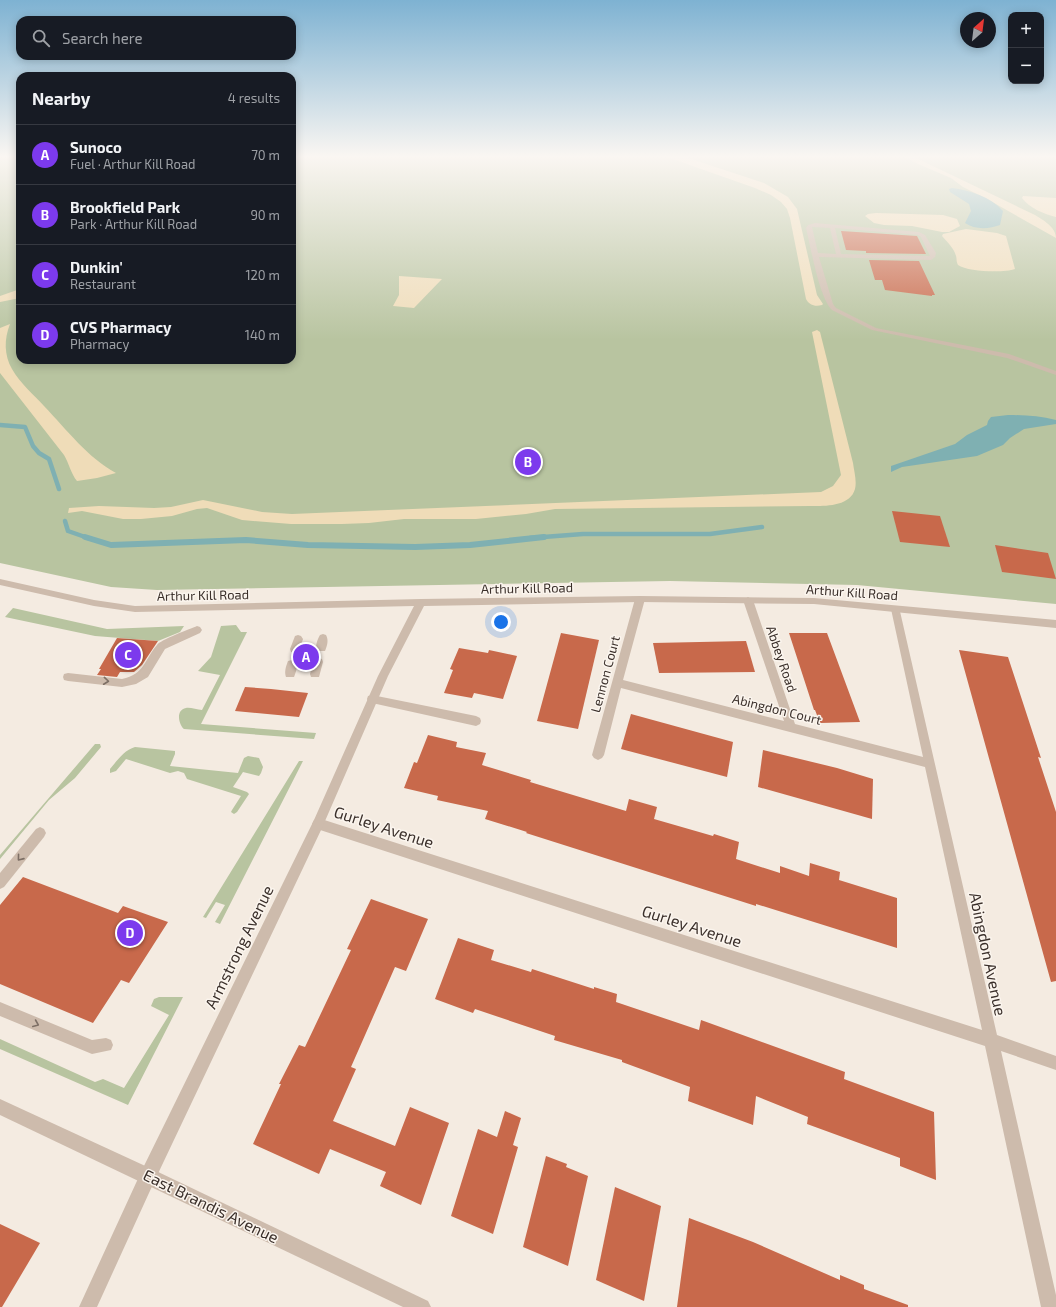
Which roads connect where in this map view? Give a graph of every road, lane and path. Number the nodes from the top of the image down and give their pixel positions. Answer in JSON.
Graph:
{"nodes":[{"id":1,"x":832,"y":226,"type":"junction"},
{"id":2,"x":815,"y":255,"type":"junction"},
{"id":3,"x":839,"y":256,"type":"junction"},
{"id":4,"x":1056,"y":373,"type":"edge"},
{"id":5,"x":0,"y":582,"type":"edge"},
{"id":6,"x":640,"y":599,"type":"junction"},
{"id":7,"x":748,"y":600,"type":"junction"},
{"id":8,"x":421,"y":602,"type":"junction"},
{"id":9,"x":896,"y":608,"type":"junction"},
{"id":10,"x":1056,"y":624,"type":"edge"},
{"id":11,"x":197,"y":630,"type":"dead end"},
{"id":12,"x":298,"y":639,"type":"dead end"},
{"id":13,"x":295,"y":649,"type":"dead end"},
{"id":14,"x":318,"y":662,"type":"dead end"},
{"id":15,"x":315,"y":674,"type":"dead end"},
{"id":16,"x":68,"y":677,"type":"dead end"},
{"id":17,"x":617,"y":683,"type":"junction"},
{"id":18,"x":372,"y":699,"type":"junction"},
{"id":19,"x":476,"y":721,"type":"dead end"},
{"id":20,"x":791,"y":727,"type":"junction"},
{"id":21,"x":598,"y":755,"type":"dead end"},
{"id":22,"x":929,"y":763,"type":"junction"},
{"id":23,"x":318,"y":824,"type":"junction"},
{"id":24,"x":40,"y":833,"type":"dead end"},
{"id":25,"x":0,"y":883,"type":"edge"},
{"id":26,"x":0,"y":1009,"type":"edge"},
{"id":27,"x":990,"y":1040,"type":"junction"},
{"id":28,"x":106,"y":1045,"type":"dead end"},
{"id":29,"x":1056,"y":1062,"type":"edge"},
{"id":30,"x":0,"y":1107,"type":"edge"},
{"id":31,"x":148,"y":1176,"type":"junction"},
{"id":32,"x":88,"y":1307,"type":"edge"},
{"id":33,"x":422,"y":1307,"type":"edge"},
{"id":34,"x":1050,"y":1307,"type":"edge"}],
"edges":[{"from":1,"to":2,"type":"street"},
{"from":1,"to":3,"type":"street"},
{"from":1,"to":3,"type":"street"},
{"from":2,"to":3,"type":"street"},
{"from":2,"to":4,"type":"street"},
{"from":5,"to":8,"type":"street","name":"Arthur Kill Road"},
{"from":6,"to":7,"type":"street","name":"Arthur Kill Road"},
{"from":6,"to":8,"type":"street","name":"Arthur Kill Road"},
{"from":6,"to":17,"type":"street","name":"Lennon Court"},
{"from":7,"to":9,"type":"street","name":"Arthur Kill Road"},
{"from":7,"to":20,"type":"street","name":"Abbey Road"},
{"from":8,"to":18,"type":"street","name":"Armstrong Avenue"},
{"from":9,"to":10,"type":"street","name":"Arthur Kill Road"},
{"from":9,"to":22,"type":"street","name":"Abingdon Avenue"},
{"from":16,"to":11,"type":"street","one_way":true},
{"from":12,"to":13,"type":"street"},
{"from":14,"to":15,"type":"street"},
{"from":17,"to":20,"type":"street","name":"Abingdon Court"},
{"from":17,"to":21,"type":"street","name":"Lennon Court"},
{"from":18,"to":19,"type":"street"},
{"from":18,"to":23,"type":"street","name":"Armstrong Avenue"},
{"from":20,"to":22,"type":"street","name":"Abingdon Court"},
{"from":22,"to":27,"type":"street","name":"Abingdon Avenue"},
{"from":23,"to":27,"type":"street","name":"Gurley Avenue"},
{"from":23,"to":31,"type":"street","name":"Armstrong Avenue"},
{"from":24,"to":25,"type":"street","one_way":true},
{"from":26,"to":28,"type":"street","one_way":true},
{"from":27,"to":29,"type":"street","name":"Gurley Avenue"},
{"from":27,"to":34,"type":"street","name":"Abingdon Avenue"},
{"from":30,"to":31,"type":"street","name":"East Brandis Avenue"},
{"from":31,"to":32,"type":"street","name":"Armstrong Avenue"},
{"from":31,"to":33,"type":"street","name":"East Brandis Avenue"}]}
